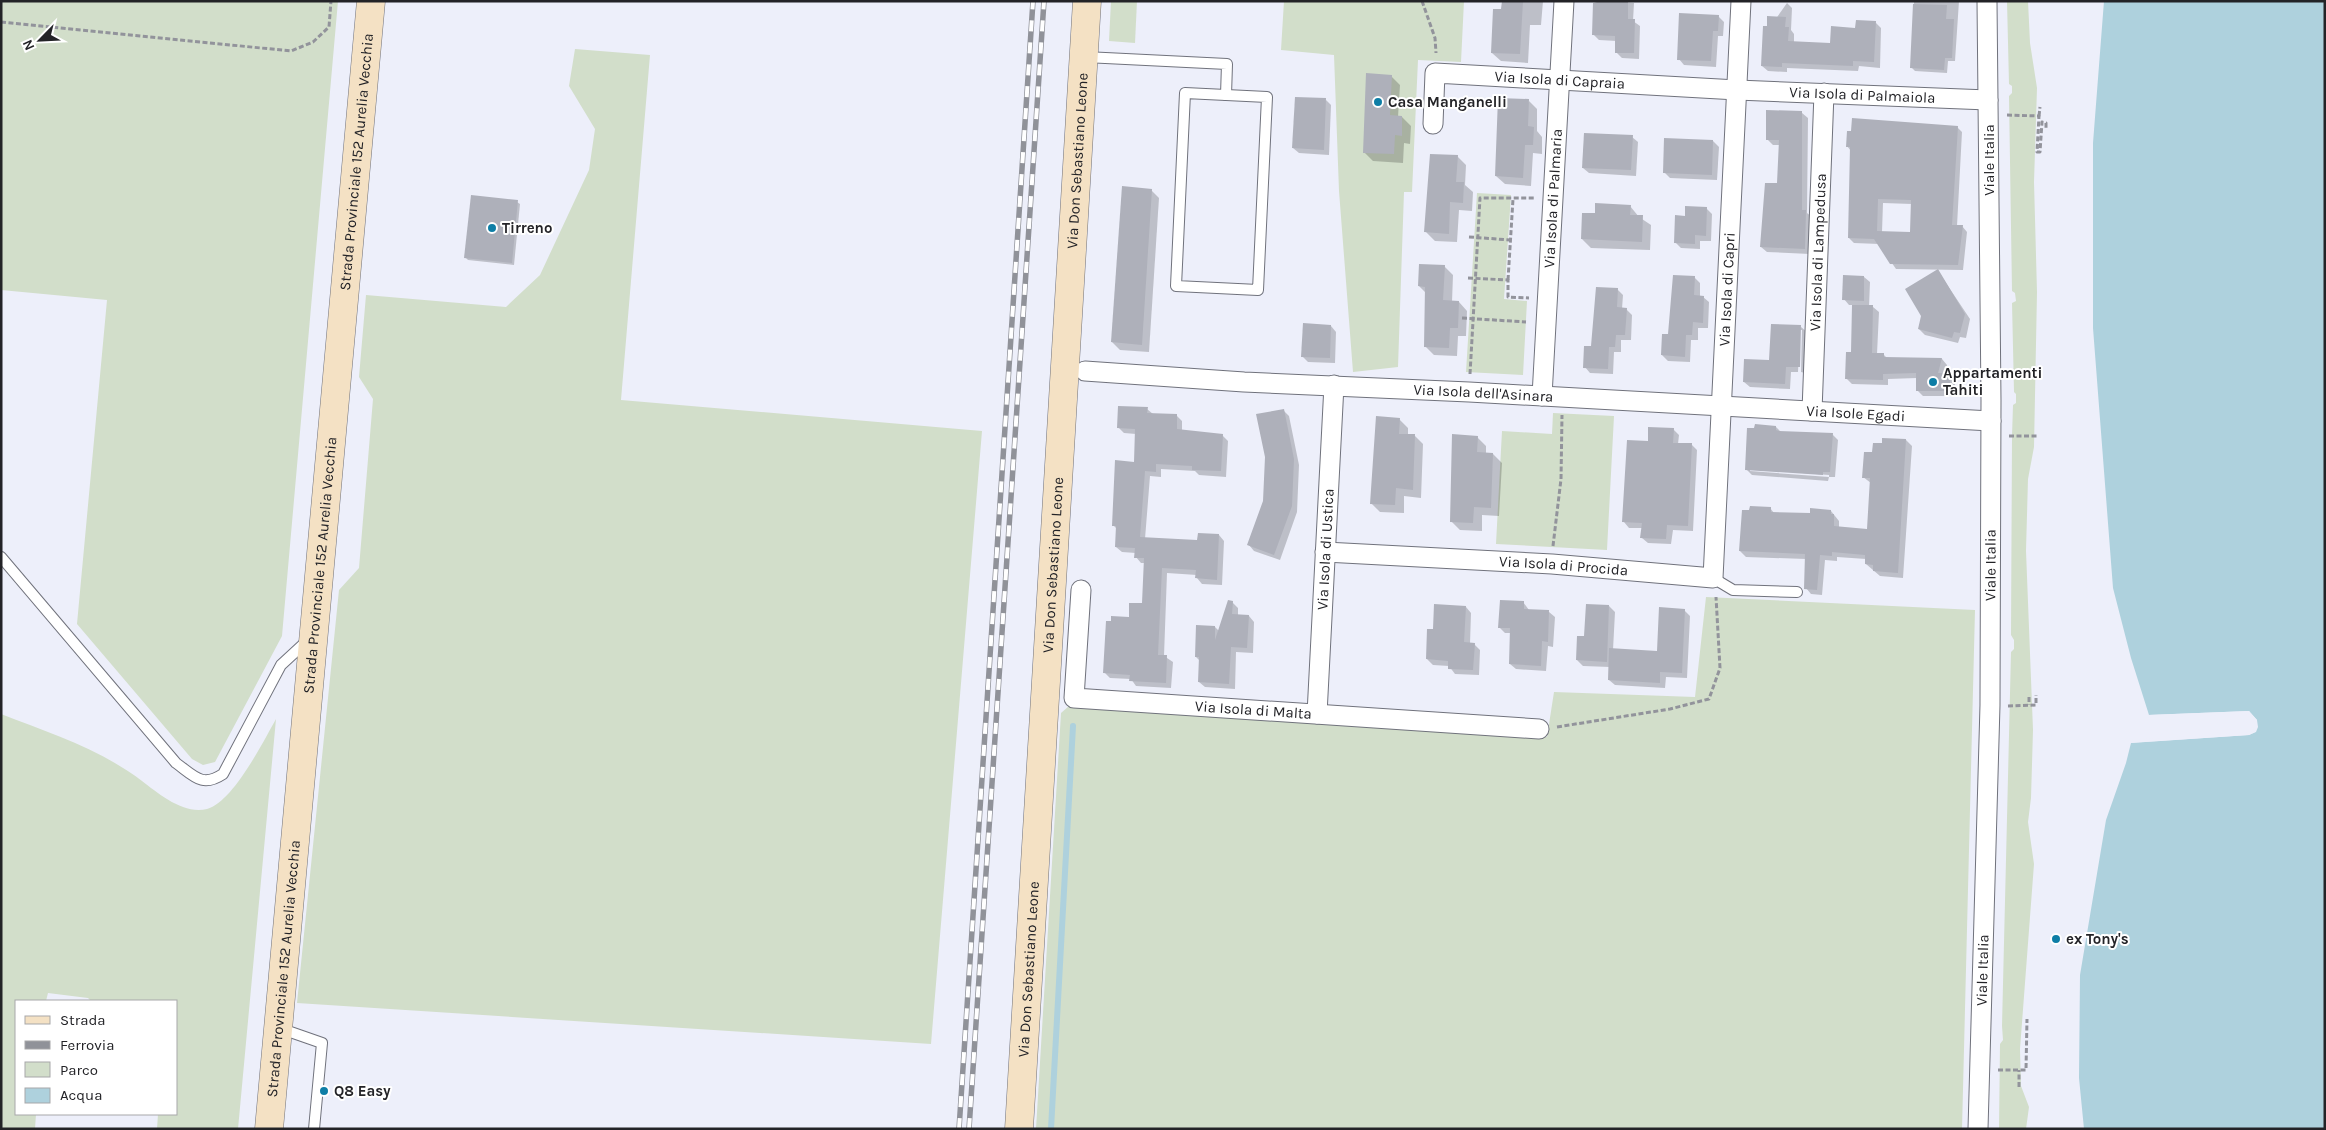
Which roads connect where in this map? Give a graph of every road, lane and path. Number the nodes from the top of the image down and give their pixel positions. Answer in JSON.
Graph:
{"nodes":[{"id":1,"x":331,"y":1,"type":"edge"},
{"id":2,"x":371,"y":1,"type":"edge"},
{"id":3,"x":1087,"y":1,"type":"edge"},
{"id":4,"x":1422,"y":1,"type":"edge"},
{"id":5,"x":1564,"y":1,"type":"edge"},
{"id":6,"x":1740,"y":1,"type":"edge"},
{"id":7,"x":1987,"y":1,"type":"edge"},
{"id":8,"x":1,"y":22,"type":"edge"},
{"id":9,"x":1084,"y":57,"type":"junction"},
{"id":10,"x":1435,"y":73,"type":"junction"},
{"id":11,"x":1559,"y":81,"type":"junction"},
{"id":12,"x":1737,"y":90,"type":"junction"},
{"id":13,"x":1824,"y":93,"type":"junction"},
{"id":14,"x":1226,"y":95,"type":"junction"},
{"id":15,"x":1988,"y":100,"type":"junction"},
{"id":16,"x":2040,"y":108,"type":"dead end"},
{"id":17,"x":2009,"y":115,"type":"dead end"},
{"id":18,"x":2039,"y":116,"type":"junction"},
{"id":19,"x":1433,"y":124,"type":"dead end"},
{"id":20,"x":2046,"y":129,"type":"dead end"},
{"id":21,"x":1469,"y":237,"type":"dead end"},
{"id":22,"x":1478,"y":238,"type":"junction"},
{"id":23,"x":1511,"y":240,"type":"junction"},
{"id":24,"x":1468,"y":278,"type":"dead end"},
{"id":25,"x":1476,"y":278,"type":"junction"},
{"id":26,"x":1508,"y":280,"type":"junction"},
{"id":27,"x":1532,"y":306,"type":"dead end"},
{"id":28,"x":1462,"y":318,"type":"dead end"},
{"id":29,"x":1473,"y":318,"type":"junction"},
{"id":30,"x":1531,"y":322,"type":"dead end"},
{"id":31,"x":1085,"y":372,"type":"dead end"},
{"id":32,"x":1470,"y":372,"type":"dead end"},
{"id":33,"x":1334,"y":385,"type":"junction"},
{"id":34,"x":1542,"y":396,"type":"junction"},
{"id":35,"x":1563,"y":397,"type":"junction"},
{"id":36,"x":1721,"y":405,"type":"junction"},
{"id":37,"x":1812,"y":412,"type":"junction"},
{"id":38,"x":1991,"y":421,"type":"junction"},
{"id":39,"x":2012,"y":436,"type":"dead end"},
{"id":40,"x":2039,"y":436,"type":"dead end"},
{"id":41,"x":1325,"y":552,"type":"junction"},
{"id":42,"x":1,"y":557,"type":"edge"},
{"id":43,"x":1552,"y":564,"type":"junction"},
{"id":44,"x":1713,"y":578,"type":"junction"},
{"id":45,"x":1081,"y":590,"type":"dead end"},
{"id":46,"x":1797,"y":592,"type":"dead end"},
{"id":47,"x":314,"y":635,"type":"junction"},
{"id":48,"x":2036,"y":695,"type":"dead end"},
{"id":49,"x":2029,"y":697,"type":"dead end"},
{"id":50,"x":2029,"y":705,"type":"junction"},
{"id":51,"x":2008,"y":706,"type":"dead end"},
{"id":52,"x":1317,"y":714,"type":"junction"},
{"id":53,"x":1539,"y":728,"type":"joint"},
{"id":54,"x":2027,"y":1019,"type":"dead end"},
{"id":55,"x":278,"y":1028,"type":"junction"},
{"id":56,"x":2000,"y":1070,"type":"dead end"},
{"id":57,"x":2019,"y":1070,"type":"junction"},
{"id":58,"x":2019,"y":1087,"type":"dead end"},
{"id":59,"x":269,"y":1129,"type":"edge"},
{"id":60,"x":314,"y":1129,"type":"edge"},
{"id":61,"x":1019,"y":1129,"type":"edge"},
{"id":62,"x":1978,"y":1129,"type":"edge"}],
"edges":[{"from":1,"to":8,"type":"path"},
{"from":2,"to":47,"type":"main road","name":"Strada Provinciale 152 Aurelia Vecchia"},
{"from":3,"to":9,"type":"main road","name":"Via Don Sebastiano Leone"},
{"from":4,"to":10,"type":"path"},
{"from":5,"to":11,"type":"street","name":"Via Isola di Palmaria"},
{"from":6,"to":12,"type":"street","name":"Via Isola di Capri"},
{"from":7,"to":15,"type":"street","name":"Viale Italia"},
{"from":9,"to":14,"type":"lane"},
{"from":9,"to":61,"type":"main road","name":"Via Don Sebastiano Leone"},
{"from":10,"to":11,"type":"street","name":"Via Isola di Capraia"},
{"from":10,"to":19,"type":"street"},
{"from":11,"to":12,"type":"street","name":"Via Isola di Capraia"},
{"from":11,"to":34,"type":"street","name":"Via Isola di Palmaria"},
{"from":12,"to":13,"type":"street","name":"Via Isola di Palmaiola"},
{"from":12,"to":36,"type":"street","name":"Via Isola di Capri"},
{"from":13,"to":15,"type":"street","name":"Via Isola di Palmaiola"},
{"from":13,"to":37,"type":"street","name":"Via Isola di Lampedusa"},
{"from":14,"to":14,"type":"lane"},
{"from":15,"to":38,"type":"street","name":"Viale Italia"},
{"from":16,"to":18,"type":"path"},
{"from":17,"to":18,"type":"path"},
{"from":18,"to":20,"type":"path"},
{"from":21,"to":22,"type":"path"},
{"from":22,"to":23,"type":"path"},
{"from":22,"to":23,"type":"path"},
{"from":22,"to":25,"type":"path"},
{"from":23,"to":26,"type":"path"},
{"from":24,"to":25,"type":"path"},
{"from":25,"to":26,"type":"path"},
{"from":25,"to":29,"type":"path"},
{"from":26,"to":27,"type":"path"},
{"from":28,"to":29,"type":"path"},
{"from":29,"to":30,"type":"path"},
{"from":29,"to":32,"type":"path"},
{"from":31,"to":33,"type":"street","name":"Via Isola dell'Asinara"},
{"from":33,"to":34,"type":"street","name":"Via Isola dell'Asinara"},
{"from":33,"to":41,"type":"street","name":"Via Isola di Ustica"},
{"from":34,"to":35,"type":"street","name":"Via Isola dell'Asinara"},
{"from":35,"to":36,"type":"street","name":"Via Isola dell'Asinara"},
{"from":35,"to":43,"type":"path"},
{"from":36,"to":37,"type":"street","name":"Via Isole Egadi"},
{"from":36,"to":44,"type":"street","name":"Via Isola di Capri"},
{"from":37,"to":38,"type":"street","name":"Via Isole Egadi"},
{"from":38,"to":62,"type":"street","name":"Viale Italia"},
{"from":39,"to":40,"type":"path"},
{"from":41,"to":43,"type":"street","name":"Via Isola di Procida"},
{"from":41,"to":52,"type":"street","name":"Via Isola di Ustica"},
{"from":42,"to":47,"type":"lane"},
{"from":43,"to":44,"type":"street","name":"Via Isola di Procida"},
{"from":44,"to":46,"type":"lane","name":"Via Isola di Procida"},
{"from":44,"to":53,"type":"path"},
{"from":45,"to":52,"type":"street","name":"Via Isola di Malta"},
{"from":47,"to":55,"type":"main road","name":"Strada Provinciale 152 Aurelia Vecchia"},
{"from":48,"to":50,"type":"path"},
{"from":49,"to":50,"type":"path"},
{"from":50,"to":51,"type":"path"},
{"from":52,"to":53,"type":"street","name":"Via Isola di Malta"},
{"from":54,"to":57,"type":"path"},
{"from":55,"to":59,"type":"main road","name":"Strada Provinciale 152 Aurelia Vecchia"},
{"from":55,"to":60,"type":"lane"},
{"from":56,"to":57,"type":"path"},
{"from":57,"to":58,"type":"path"}]}
